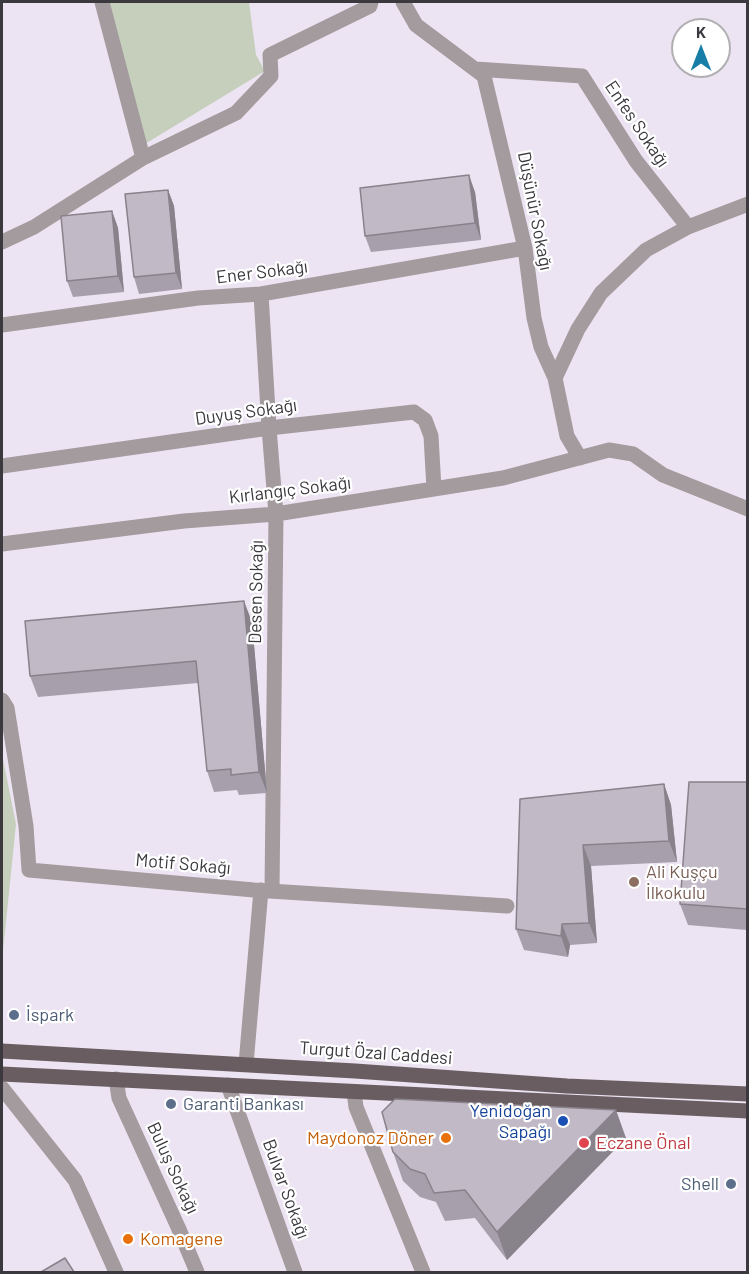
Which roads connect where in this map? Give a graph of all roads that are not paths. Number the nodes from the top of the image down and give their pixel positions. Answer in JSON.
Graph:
{"nodes":[{"id":1,"x":102,"y":2,"type":"edge"},
{"id":2,"x":403,"y":2,"type":"edge"},
{"id":3,"x":373,"y":3,"type":"edge"},
{"id":4,"x":475,"y":69,"type":"junction"},
{"id":5,"x":143,"y":159,"type":"junction"},
{"id":6,"x":747,"y":204,"type":"edge"},
{"id":7,"x":688,"y":227,"type":"junction"},
{"id":8,"x":2,"y":242,"type":"edge"},
{"id":9,"x":525,"y":248,"type":"junction"},
{"id":10,"x":261,"y":294,"type":"junction"},
{"id":11,"x":2,"y":325,"type":"edge"},
{"id":12,"x":555,"y":378,"type":"junction"},
{"id":13,"x":269,"y":428,"type":"junction"},
{"id":14,"x":580,"y":458,"type":"junction"},
{"id":15,"x":2,"y":466,"type":"edge"},
{"id":16,"x":434,"y":489,"type":"junction"},
{"id":17,"x":747,"y":509,"type":"edge"},
{"id":18,"x":276,"y":514,"type":"junction"},
{"id":19,"x":2,"y":544,"type":"edge"},
{"id":20,"x":2,"y":700,"type":"edge"},
{"id":21,"x":267,"y":890,"type":"junction"},
{"id":22,"x":507,"y":906,"type":"dead end"},
{"id":23,"x":2,"y":1051,"type":"edge"},
{"id":24,"x":246,"y":1064,"type":"junction"},
{"id":25,"x":2,"y":1074,"type":"edge"},
{"id":26,"x":116,"y":1080,"type":"junction"},
{"id":27,"x":228,"y":1085,"type":"junction"},
{"id":28,"x":2,"y":1088,"type":"edge"},
{"id":29,"x":354,"y":1092,"type":"junction"},
{"id":30,"x":747,"y":1094,"type":"edge"},
{"id":31,"x":747,"y":1111,"type":"edge"},
{"id":32,"x":116,"y":1272,"type":"edge"},
{"id":33,"x":197,"y":1272,"type":"edge"},
{"id":34,"x":295,"y":1272,"type":"edge"},
{"id":35,"x":423,"y":1272,"type":"edge"}],
"edges":[{"from":1,"to":5,"type":"street"},
{"from":2,"to":4,"type":"street","name":"Düşünür Sokağı"},
{"from":3,"to":5,"type":"street"},
{"from":4,"to":7,"type":"street","name":"Enfes Sokağı"},
{"from":4,"to":9,"type":"street","name":"Düşünür Sokağı"},
{"from":5,"to":8,"type":"street"},
{"from":6,"to":7,"type":"street"},
{"from":7,"to":12,"type":"street"},
{"from":9,"to":10,"type":"street","name":"Ener Sokağı"},
{"from":9,"to":12,"type":"street","name":"Düşünür Sokağı"},
{"from":10,"to":11,"type":"street","name":"Ener Sokağı"},
{"from":10,"to":13,"type":"street","name":"Desen Sokağı"},
{"from":12,"to":14,"type":"street","name":"Düşünür Sokağı"},
{"from":13,"to":15,"type":"street","name":"Duyuş Sokağı"},
{"from":13,"to":16,"type":"street","name":"Duyuş Sokağı"},
{"from":13,"to":18,"type":"street","name":"Desen Sokağı"},
{"from":14,"to":16,"type":"street","name":"Kırlangıç Sokağı"},
{"from":14,"to":17,"type":"street","name":"Kırlangıç Sokağı"},
{"from":16,"to":18,"type":"street","name":"Kırlangıç Sokağı"},
{"from":18,"to":19,"type":"street","name":"Kırlangıç Sokağı"},
{"from":18,"to":21,"type":"street","name":"Desen Sokağı"},
{"from":20,"to":21,"type":"street","name":"Motif Sokağı"},
{"from":21,"to":22,"type":"street","name":"Motif Sokağı"},
{"from":21,"to":24,"type":"street","name":"Desen Sokağı"},
{"from":23,"to":24,"type":"main road","name":"Turgut Özal Caddesi"},
{"from":24,"to":30,"type":"main road","name":"Turgut Özal Caddesi"},
{"from":25,"to":26,"type":"main road"},
{"from":26,"to":27,"type":"main road"},
{"from":26,"to":33,"type":"street","name":"Buluş Sokağı"},
{"from":27,"to":29,"type":"main road"},
{"from":27,"to":34,"type":"street","name":"Bulvar Sokağı"},
{"from":28,"to":32,"type":"street"},
{"from":29,"to":31,"type":"main road"},
{"from":29,"to":35,"type":"street"}]}
